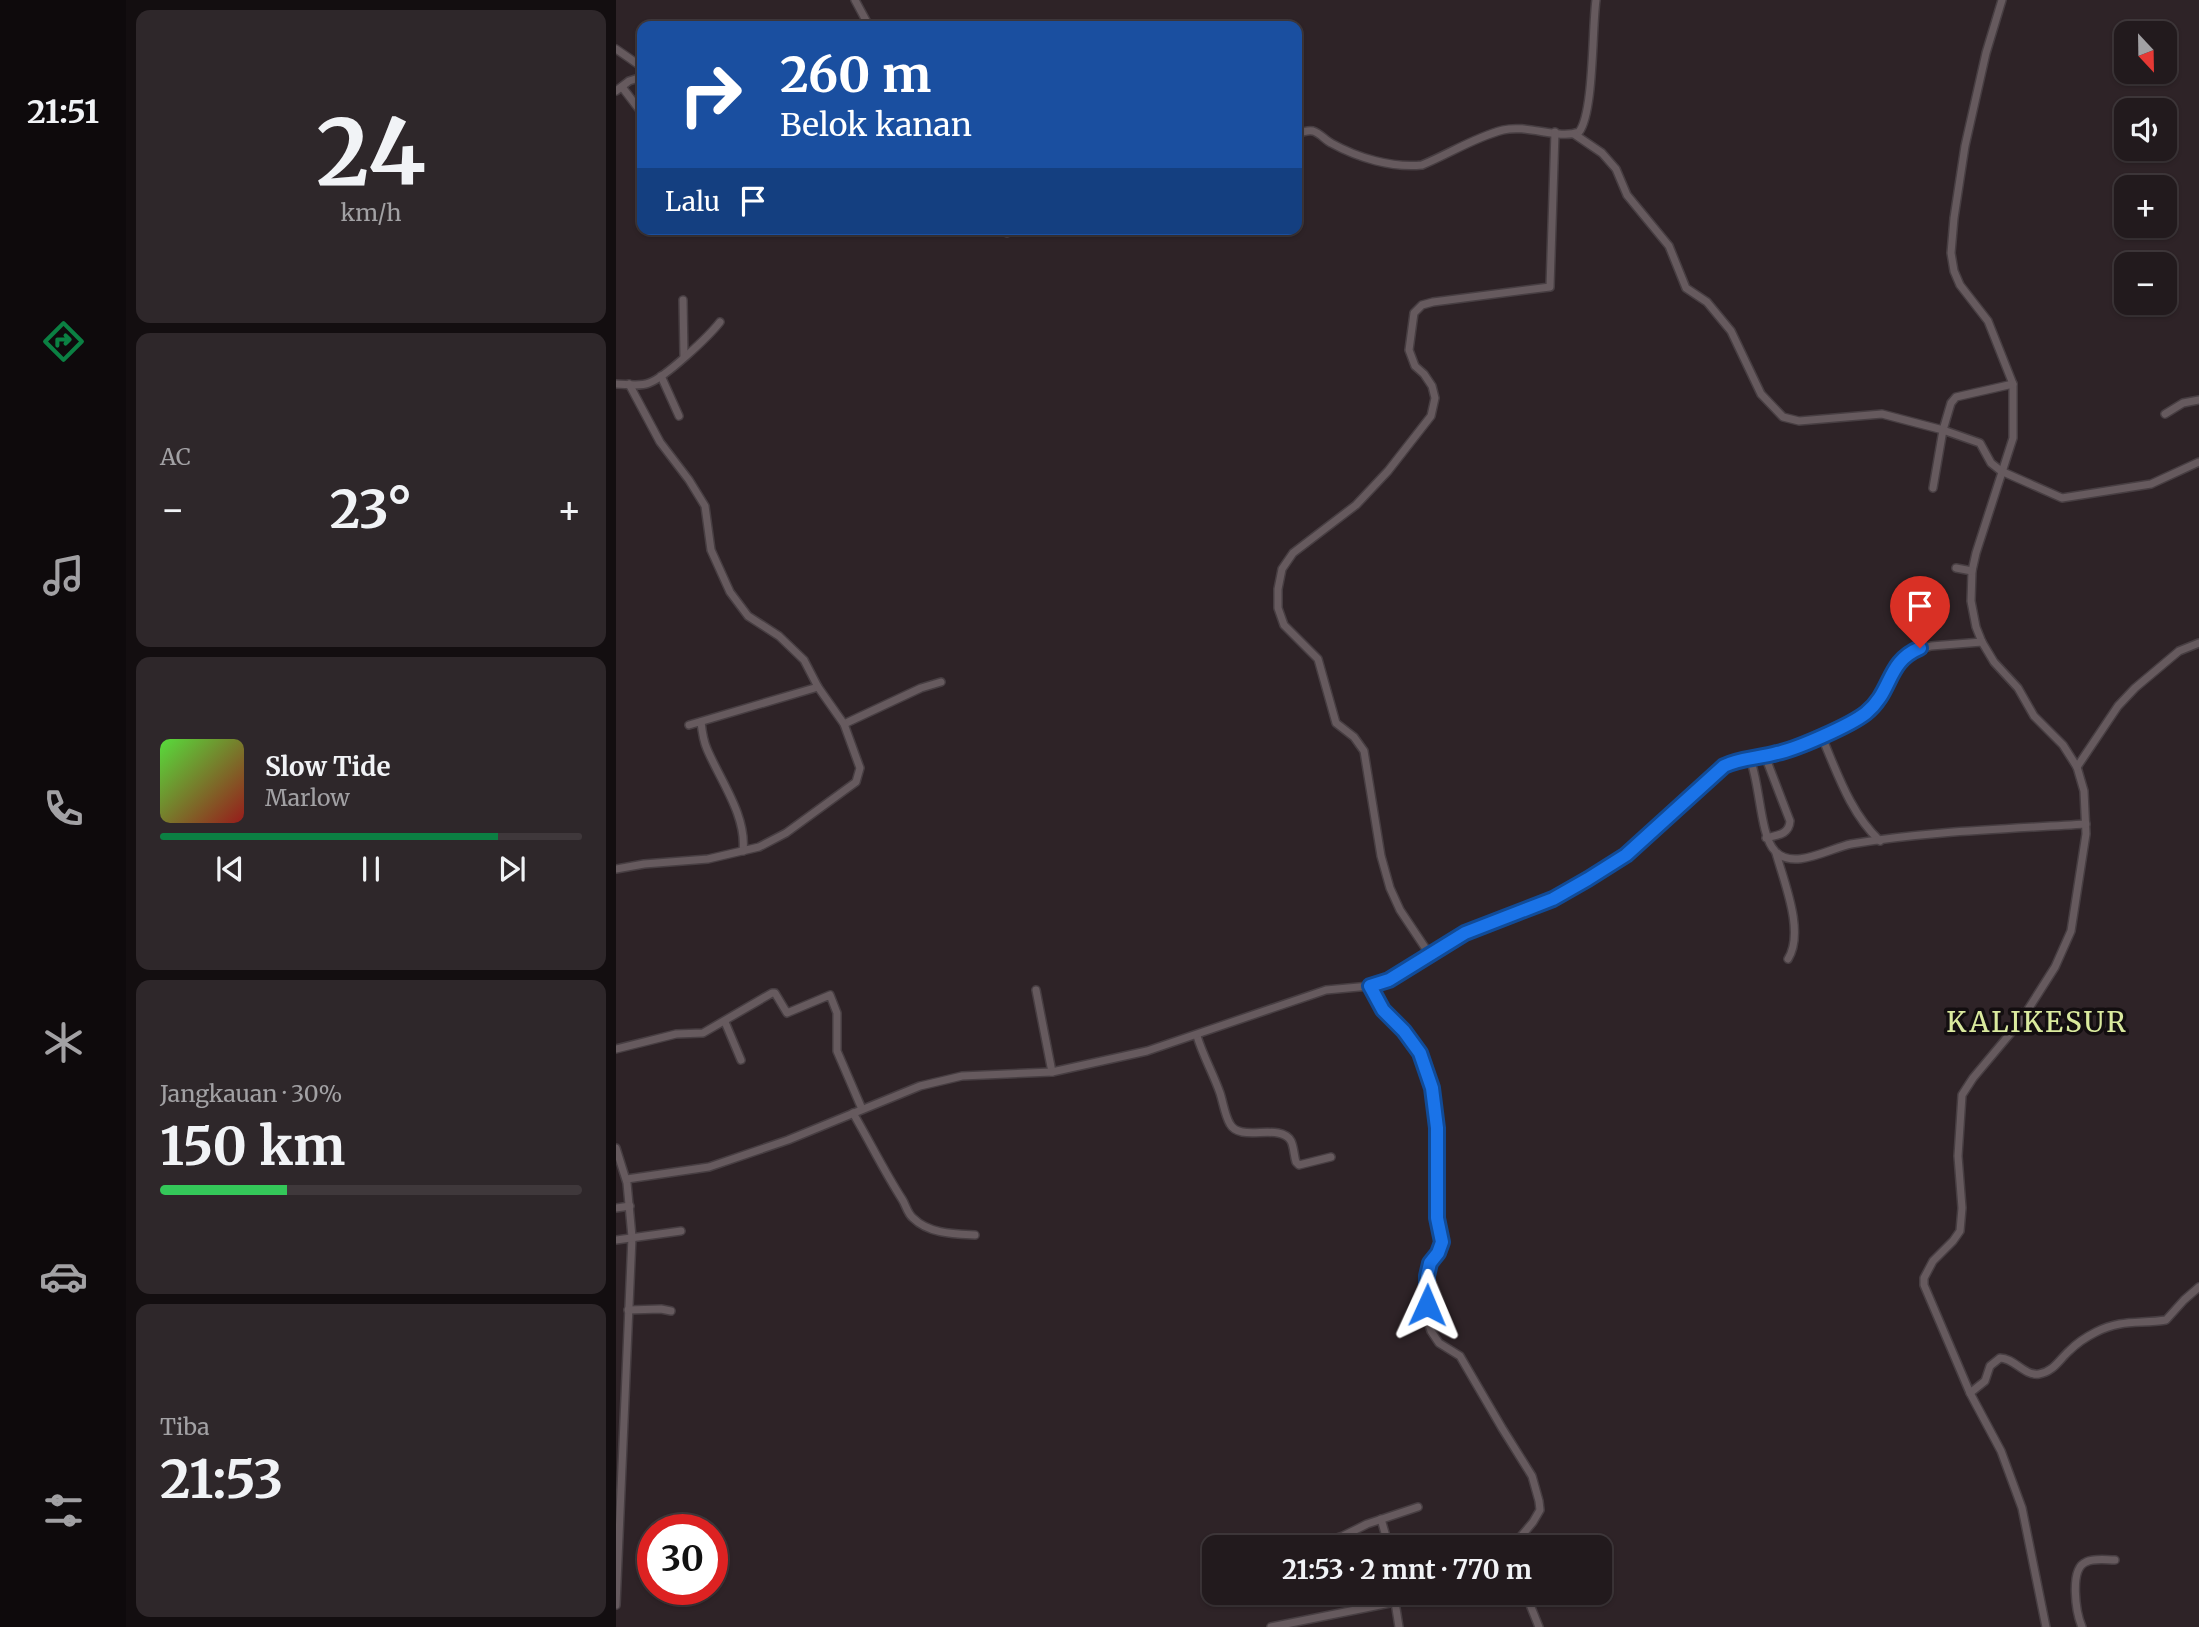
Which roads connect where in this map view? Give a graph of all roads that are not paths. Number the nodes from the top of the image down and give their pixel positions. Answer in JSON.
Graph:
{"nodes":[{"id":1,"x":855,"y":0,"type":"edge"},
{"id":2,"x":1596,"y":0,"type":"edge"},
{"id":3,"x":2002,"y":0,"type":"edge"},
{"id":4,"x":866,"y":21,"type":"edge"},
{"id":5,"x":616,"y":48,"type":"edge"},
{"id":6,"x":637,"y":63,"type":"edge"},
{"id":7,"x":637,"y":79,"type":"edge"},
{"id":8,"x":619,"y":89,"type":"edge"},
{"id":9,"x":637,"y":108,"type":"edge"},
{"id":10,"x":1555,"y":132,"type":"junction"},
{"id":11,"x":1302,"y":133,"type":"edge"},
{"id":12,"x":1574,"y":134,"type":"junction"},
{"id":13,"x":682,"y":300,"type":"dead end"},
{"id":14,"x":720,"y":322,"type":"dead end"},
{"id":15,"x":684,"y":356,"type":"junction"},
{"id":16,"x":661,"y":376,"type":"junction"},
{"id":17,"x":616,"y":384,"type":"edge"},
{"id":18,"x":629,"y":384,"type":"junction"},
{"id":19,"x":2013,"y":384,"type":"junction"},
{"id":20,"x":2199,"y":400,"type":"edge"},
{"id":21,"x":2165,"y":414,"type":"dead end"},
{"id":22,"x":679,"y":416,"type":"dead end"},
{"id":23,"x":1943,"y":430,"type":"junction"},
{"id":24,"x":2199,"y":462,"type":"edge"},
{"id":25,"x":2001,"y":471,"type":"junction"},
{"id":26,"x":1933,"y":488,"type":"dead end"},
{"id":27,"x":1956,"y":568,"type":"dead end"},
{"id":28,"x":1972,"y":571,"type":"junction"},
{"id":29,"x":1982,"y":642,"type":"junction"},
{"id":30,"x":2199,"y":643,"type":"edge"},
{"id":31,"x":941,"y":682,"type":"dead end"},
{"id":32,"x":818,"y":687,"type":"junction"},
{"id":33,"x":701,"y":722,"type":"junction"},
{"id":34,"x":844,"y":724,"type":"junction"},
{"id":35,"x":689,"y":725,"type":"dead end"},
{"id":36,"x":1821,"y":735,"type":"junction"},
{"id":37,"x":1765,"y":756,"type":"junction"},
{"id":38,"x":1750,"y":759,"type":"junction"},
{"id":39,"x":2077,"y":767,"type":"junction"},
{"id":40,"x":2086,"y":824,"type":"junction"},
{"id":41,"x":1766,"y":838,"type":"junction"},
{"id":42,"x":1880,"y":841,"type":"junction"},
{"id":43,"x":743,"y":850,"type":"junction"},
{"id":44,"x":1776,"y":853,"type":"junction"},
{"id":45,"x":616,"y":869,"type":"edge"},
{"id":46,"x":1430,"y":955,"type":"junction"},
{"id":47,"x":1788,"y":960,"type":"dead end"},
{"id":48,"x":1370,"y":986,"type":"junction"},
{"id":49,"x":1036,"y":990,"type":"dead end"},
{"id":50,"x":725,"y":1021,"type":"junction"},
{"id":51,"x":1197,"y":1036,"type":"junction"},
{"id":52,"x":616,"y":1049,"type":"edge"},
{"id":53,"x":741,"y":1060,"type":"dead end"},
{"id":54,"x":1052,"y":1072,"type":"junction"},
{"id":55,"x":862,"y":1109,"type":"junction"},
{"id":56,"x":853,"y":1113,"type":"junction"},
{"id":57,"x":616,"y":1148,"type":"edge"},
{"id":58,"x":1331,"y":1157,"type":"dead end"},
{"id":59,"x":626,"y":1179,"type":"junction"},
{"id":60,"x":630,"y":1206,"type":"junction"},
{"id":61,"x":616,"y":1208,"type":"edge"},
{"id":62,"x":681,"y":1231,"type":"dead end"},
{"id":63,"x":975,"y":1235,"type":"dead end"},
{"id":64,"x":632,"y":1237,"type":"junction"},
{"id":65,"x":616,"y":1240,"type":"edge"},
{"id":66,"x":2199,"y":1287,"type":"edge"},
{"id":67,"x":628,"y":1310,"type":"junction"},
{"id":68,"x":671,"y":1311,"type":"dead end"},
{"id":69,"x":1970,"y":1393,"type":"junction"},
{"id":70,"x":618,"y":1474,"type":"edge"},
{"id":71,"x":1418,"y":1507,"type":"dead end"},
{"id":72,"x":1381,"y":1520,"type":"junction"},
{"id":73,"x":1342,"y":1535,"type":"edge"},
{"id":74,"x":1386,"y":1535,"type":"edge"},
{"id":75,"x":1521,"y":1535,"type":"edge"},
{"id":76,"x":2115,"y":1560,"type":"dead end"},
{"id":77,"x":616,"y":1605,"type":"edge"},
{"id":78,"x":1380,"y":1605,"type":"edge"},
{"id":79,"x":1395,"y":1605,"type":"edge"},
{"id":80,"x":1530,"y":1605,"type":"edge"},
{"id":81,"x":1271,"y":1627,"type":"edge"},
{"id":82,"x":1399,"y":1627,"type":"edge"},
{"id":83,"x":1539,"y":1627,"type":"edge"},
{"id":84,"x":2046,"y":1627,"type":"edge"},
{"id":85,"x":2082,"y":1627,"type":"edge"}],
"edges":[{"from":1,"to":4,"type":"street"},
{"from":2,"to":12,"type":"street"},
{"from":3,"to":19,"type":"street"},
{"from":5,"to":6,"type":"street"},
{"from":7,"to":8,"type":"street"},
{"from":8,"to":9,"type":"street"},
{"from":10,"to":11,"type":"street"},
{"from":10,"to":12,"type":"street"},
{"from":10,"to":46,"type":"street"},
{"from":12,"to":23,"type":"street"},
{"from":13,"to":15,"type":"street"},
{"from":14,"to":15,"type":"street"},
{"from":15,"to":16,"type":"street"},
{"from":16,"to":18,"type":"street"},
{"from":16,"to":22,"type":"street"},
{"from":17,"to":18,"type":"street"},
{"from":18,"to":32,"type":"street"},
{"from":19,"to":23,"type":"street"},
{"from":19,"to":25,"type":"street"},
{"from":20,"to":21,"type":"street"},
{"from":23,"to":25,"type":"street"},
{"from":23,"to":26,"type":"street"},
{"from":24,"to":25,"type":"street"},
{"from":25,"to":28,"type":"street"},
{"from":27,"to":28,"type":"street"},
{"from":28,"to":29,"type":"street"},
{"from":29,"to":36,"type":"street"},
{"from":29,"to":39,"type":"street"},
{"from":30,"to":39,"type":"street"},
{"from":31,"to":34,"type":"street"},
{"from":32,"to":33,"type":"street"},
{"from":32,"to":34,"type":"street"},
{"from":33,"to":35,"type":"street"},
{"from":33,"to":43,"type":"street"},
{"from":34,"to":43,"type":"street"},
{"from":36,"to":37,"type":"street"},
{"from":36,"to":42,"type":"street"},
{"from":37,"to":38,"type":"street"},
{"from":37,"to":41,"type":"street"},
{"from":38,"to":41,"type":"street"},
{"from":38,"to":46,"type":"street"},
{"from":39,"to":40,"type":"street"},
{"from":40,"to":42,"type":"street"},
{"from":40,"to":69,"type":"street"},
{"from":41,"to":44,"type":"street"},
{"from":42,"to":44,"type":"street"},
{"from":43,"to":45,"type":"street"},
{"from":44,"to":47,"type":"street"},
{"from":46,"to":48,"type":"street"},
{"from":48,"to":51,"type":"street"},
{"from":48,"to":75,"type":"street"},
{"from":49,"to":54,"type":"street"},
{"from":50,"to":52,"type":"street"},
{"from":50,"to":53,"type":"street"},
{"from":50,"to":55,"type":"street"},
{"from":51,"to":54,"type":"street"},
{"from":51,"to":58,"type":"street"},
{"from":54,"to":55,"type":"street"},
{"from":55,"to":56,"type":"street"},
{"from":56,"to":59,"type":"street"},
{"from":56,"to":63,"type":"street"},
{"from":57,"to":59,"type":"street"},
{"from":59,"to":60,"type":"street"},
{"from":60,"to":61,"type":"street"},
{"from":60,"to":64,"type":"street"},
{"from":62,"to":64,"type":"street"},
{"from":64,"to":65,"type":"street"},
{"from":64,"to":67,"type":"street"},
{"from":66,"to":69,"type":"street"},
{"from":67,"to":68,"type":"street"},
{"from":67,"to":70,"type":"street"},
{"from":69,"to":84,"type":"street"},
{"from":70,"to":77,"type":"street"},
{"from":71,"to":72,"type":"street"},
{"from":72,"to":73,"type":"street"},
{"from":72,"to":74,"type":"street"},
{"from":76,"to":85,"type":"street"},
{"from":78,"to":81,"type":"street"},
{"from":79,"to":82,"type":"street"},
{"from":80,"to":83,"type":"street"}]}
